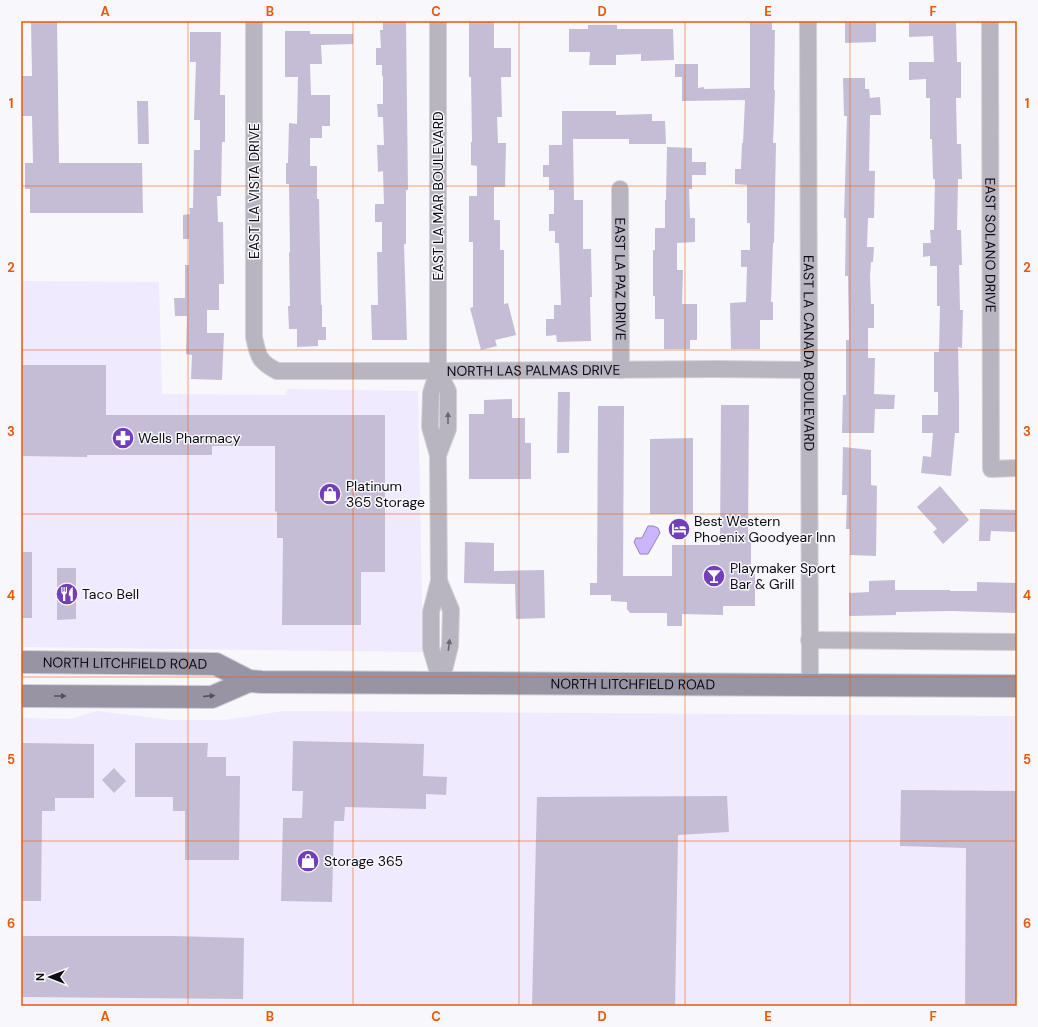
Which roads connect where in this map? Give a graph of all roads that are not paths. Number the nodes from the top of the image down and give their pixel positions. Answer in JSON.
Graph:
{"nodes":[{"id":1,"x":254,"y":21,"type":"edge"},
{"id":2,"x":438,"y":21,"type":"edge"},
{"id":3,"x":808,"y":21,"type":"edge"},
{"id":4,"x":990,"y":21,"type":"edge"},
{"id":5,"x":620,"y":188,"type":"dead end"},
{"id":6,"x":261,"y":361,"type":"joint"},
{"id":7,"x":621,"y":370,"type":"junction"},
{"id":8,"x":809,"y":370,"type":"junction"},
{"id":9,"x":438,"y":371,"type":"junction"},
{"id":10,"x":1017,"y":468,"type":"edge"},
{"id":11,"x":809,"y":640,"type":"junction"},
{"id":12,"x":1017,"y":642,"type":"edge"},
{"id":13,"x":21,"y":662,"type":"edge"},
{"id":14,"x":250,"y":681,"type":"junction"},
{"id":15,"x":441,"y":683,"type":"junction"},
{"id":16,"x":810,"y":685,"type":"junction"},
{"id":17,"x":1017,"y":686,"type":"edge"},
{"id":18,"x":21,"y":696,"type":"edge"}],
"edges":[{"from":1,"to":6,"type":"street","name":"EAST LA VISTA DRIVE"},
{"from":2,"to":9,"type":"street","name":"EAST LA MAR BOULEVARD"},
{"from":3,"to":8,"type":"street","name":"EAST LA CANADA BOULEVARD"},
{"from":4,"to":10,"type":"street","name":"EAST SOLANO DRIVE"},
{"from":5,"to":7,"type":"street","name":"EAST LA PAZ DRIVE"},
{"from":6,"to":9,"type":"street","name":"NORTH LAS PALMAS DRIVE"},
{"from":7,"to":8,"type":"street","name":"NORTH LAS PALMAS DRIVE"},
{"from":7,"to":9,"type":"street","name":"NORTH LAS PALMAS DRIVE"},
{"from":8,"to":11,"type":"street","name":"EAST LA CANADA BOULEVARD"},
{"from":9,"to":15,"type":"street","name":"EAST LA MAR BOULEVARD"},
{"from":11,"to":12,"type":"street"},
{"from":11,"to":16,"type":"street","name":"EAST LA CANADA BOULEVARD"},
{"from":13,"to":14,"type":"main road","name":"NORTH LITCHFIELD ROAD"},
{"from":14,"to":15,"type":"main road","name":"NORTH LITCHFIELD ROAD"},
{"from":18,"to":14,"type":"main road","name":"NORTH LITCHFIELD ROAD","one_way":true},
{"from":15,"to":16,"type":"main road","name":"NORTH LITCHFIELD ROAD"},
{"from":16,"to":17,"type":"main road","name":"NORTH LITCHFIELD ROAD"}]}
